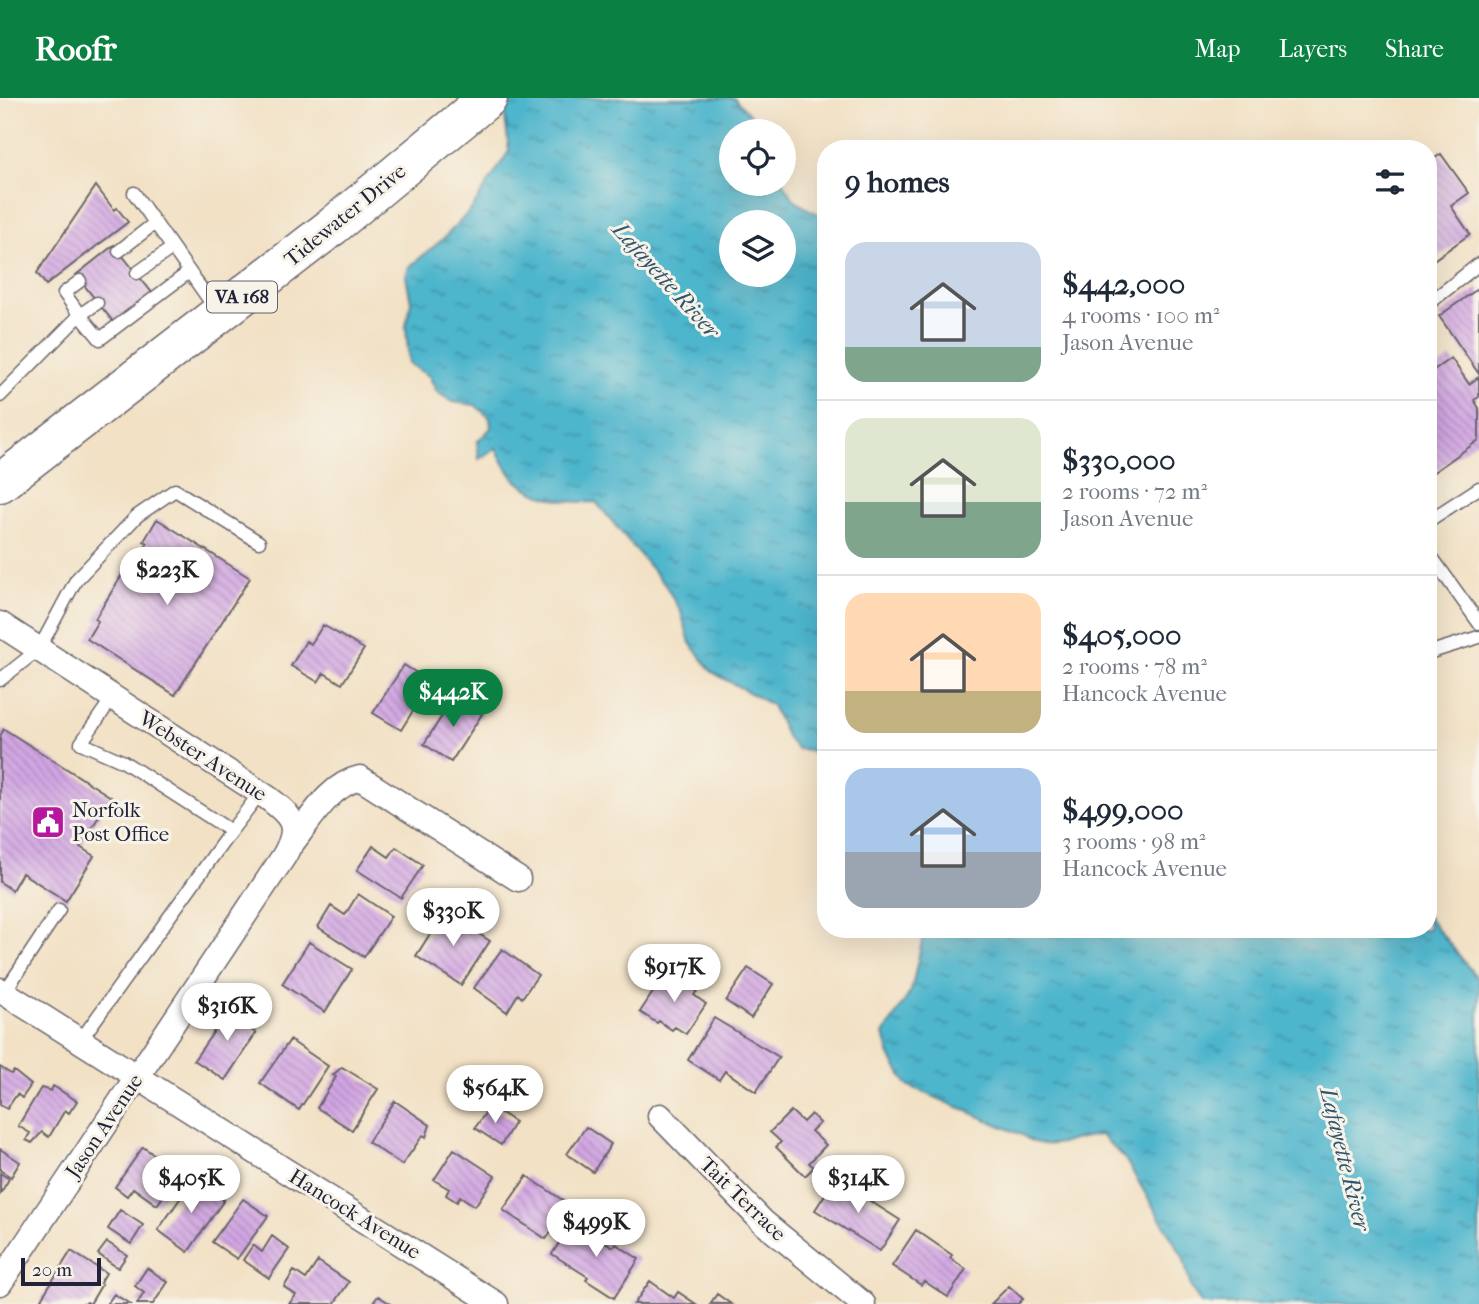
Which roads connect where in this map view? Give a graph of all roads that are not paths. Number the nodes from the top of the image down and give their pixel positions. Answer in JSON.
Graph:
{"nodes":[{"id":1,"x":488,"y":98,"type":"edge"},
{"id":2,"x":134,"y":193,"type":"dead end"},
{"id":3,"x":155,"y":223,"type":"junction"},
{"id":4,"x":172,"y":248,"type":"junction"},
{"id":5,"x":119,"y":251,"type":"dead end"},
{"id":6,"x":1479,"y":264,"type":"edge"},
{"id":7,"x":189,"y":272,"type":"junction"},
{"id":8,"x":137,"y":273,"type":"dead end"},
{"id":9,"x":80,"y":281,"type":"dead end"},
{"id":10,"x":1437,"y":297,"type":"edge"},
{"id":11,"x":97,"y":303,"type":"dead end"},
{"id":12,"x":219,"y":314,"type":"junction"},
{"id":13,"x":80,"y":315,"type":"junction"},
{"id":14,"x":0,"y":396,"type":"edge"},
{"id":15,"x":1,"y":477,"type":"edge"},
{"id":16,"x":1479,"y":488,"type":"edge"},
{"id":17,"x":1437,"y":515,"type":"edge"},
{"id":18,"x":259,"y":542,"type":"dead end"},
{"id":19,"x":1437,"y":565,"type":"edge"},
{"id":20,"x":1479,"y":623,"type":"edge"},
{"id":21,"x":0,"y":624,"type":"edge"},
{"id":22,"x":1479,"y":637,"type":"edge"},
{"id":23,"x":39,"y":649,"type":"junction"},
{"id":24,"x":1437,"y":650,"type":"edge"},
{"id":25,"x":0,"y":680,"type":"edge"},
{"id":26,"x":113,"y":697,"type":"junction"},
{"id":27,"x":260,"y":793,"type":"junction"},
{"id":28,"x":231,"y":831,"type":"junction"},
{"id":29,"x":292,"y":843,"type":"junction"},
{"id":30,"x":519,"y":879,"type":"dead end"},
{"id":31,"x":59,"y":910,"type":"dead end"},
{"id":32,"x":2,"y":991,"type":"edge"},
{"id":33,"x":80,"y":1041,"type":"junction"},
{"id":34,"x":137,"y":1077,"type":"junction"},
{"id":35,"x":660,"y":1116,"type":"dead end"},
{"id":36,"x":0,"y":1283,"type":"edge"},
{"id":37,"x":496,"y":1304,"type":"edge"},
{"id":38,"x":863,"y":1304,"type":"edge"}],
"edges":[{"from":1,"to":12,"type":"highway","name":"Tidewater Drive","number":"VA 168"},
{"from":2,"to":3,"type":"lane"},
{"from":3,"to":4,"type":"lane"},
{"from":3,"to":5,"type":"lane"},
{"from":4,"to":7,"type":"lane"},
{"from":4,"to":8,"type":"lane"},
{"from":6,"to":10,"type":"lane"},
{"from":7,"to":12,"type":"lane"},
{"from":7,"to":13,"type":"lane"},
{"from":9,"to":13,"type":"lane"},
{"from":11,"to":13,"type":"lane"},
{"from":12,"to":15,"type":"highway","name":"Tidewater Drive","number":"VA 168"},
{"from":13,"to":14,"type":"lane"},
{"from":16,"to":17,"type":"lane"},
{"from":18,"to":23,"type":"lane"},
{"from":19,"to":20,"type":"lane"},
{"from":21,"to":23,"type":"street","name":"Webster Avenue"},
{"from":22,"to":24,"type":"lane"},
{"from":23,"to":25,"type":"lane"},
{"from":23,"to":26,"type":"street","name":"Webster Avenue"},
{"from":26,"to":27,"type":"street","name":"Webster Avenue"},
{"from":26,"to":28,"type":"lane"},
{"from":27,"to":28,"type":"lane"},
{"from":27,"to":29,"type":"street","name":"Webster Avenue"},
{"from":28,"to":33,"type":"lane"},
{"from":29,"to":30,"type":"street"},
{"from":29,"to":34,"type":"street","name":"Jason Avenue"},
{"from":31,"to":32,"type":"lane"},
{"from":32,"to":33,"type":"street","name":"Hancock Avenue"},
{"from":33,"to":34,"type":"street","name":"Hancock Avenue"},
{"from":34,"to":36,"type":"street","name":"Jason Avenue"},
{"from":34,"to":37,"type":"street","name":"Hancock Avenue"},
{"from":35,"to":38,"type":"street","name":"Tait Terrace"}]}
